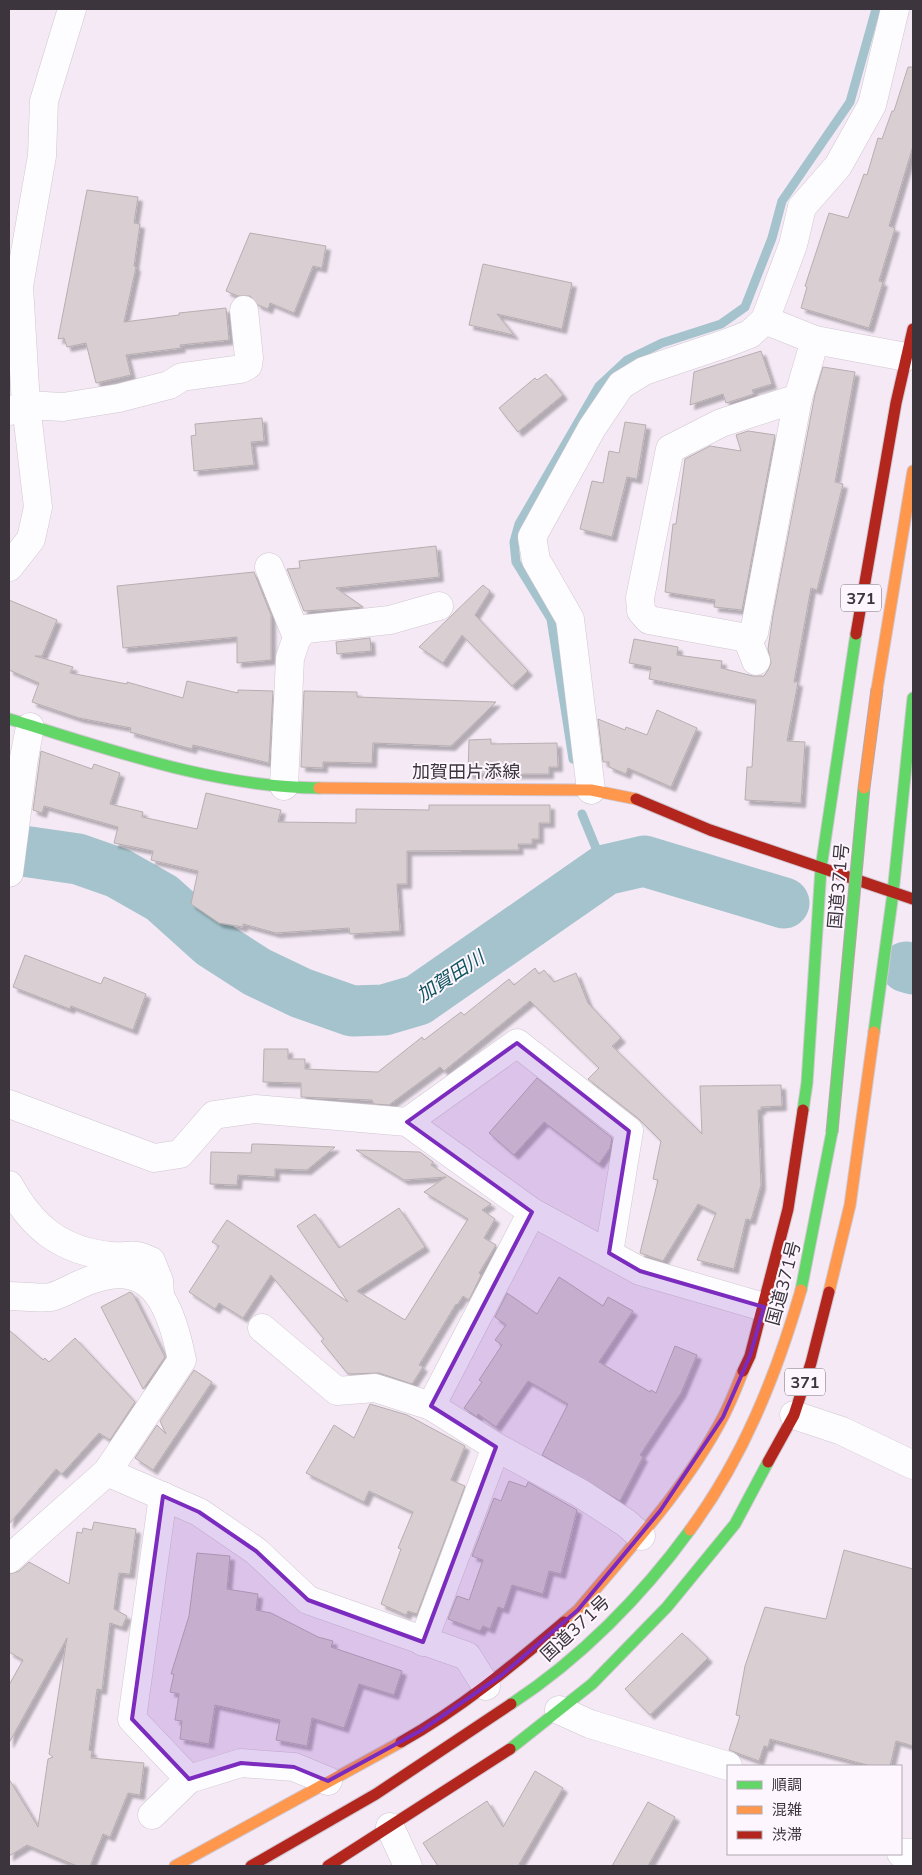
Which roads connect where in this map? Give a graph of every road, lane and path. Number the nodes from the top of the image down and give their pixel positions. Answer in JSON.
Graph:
{"nodes":[{"id":1,"x":72,"y":9,"type":"edge"},
{"id":2,"x":895,"y":9,"type":"edge"},
{"id":3,"x":244,"y":310,"type":"dead end"},
{"id":4,"x":765,"y":320,"type":"junction"},
{"id":5,"x":913,"y":329,"type":"edge"},
{"id":6,"x":815,"y":340,"type":"junction"},
{"id":7,"x":906,"y":357,"type":"junction"},
{"id":8,"x":798,"y":398,"type":"junction"},
{"id":9,"x":17,"y":408,"type":"edge"},
{"id":10,"x":913,"y":471,"type":"edge"},
{"id":11,"x":9,"y":567,"type":"edge"},
{"id":12,"x":270,"y":567,"type":"dead end"},
{"id":13,"x":439,"y":606,"type":"dead end"},
{"id":14,"x":297,"y":637,"type":"junction"},
{"id":15,"x":913,"y":698,"type":"edge"},
{"id":16,"x":20,"y":723,"type":"edge"},
{"id":17,"x":284,"y":786,"type":"junction"},
{"id":18,"x":591,"y":790,"type":"junction"},
{"id":19,"x":821,"y":868,"type":"junction"},
{"id":20,"x":9,"y":873,"type":"edge"},
{"id":21,"x":893,"y":893,"type":"junction"},
{"id":22,"x":913,"y":899,"type":"edge"},
{"id":23,"x":9,"y":1104,"type":"edge"},
{"id":24,"x":407,"y":1122,"type":"junction"},
{"id":25,"x":9,"y":1185,"type":"edge"},
{"id":26,"x":532,"y":1212,"type":"junction"},
{"id":27,"x":609,"y":1253,"type":"junction"},
{"id":28,"x":9,"y":1296,"type":"edge"},
{"id":29,"x":160,"y":1297,"type":"junction"},
{"id":30,"x":764,"y":1307,"type":"junction"},
{"id":31,"x":262,"y":1328,"type":"dead end"},
{"id":32,"x":430,"y":1406,"type":"junction"},
{"id":33,"x":794,"y":1416,"type":"junction"},
{"id":34,"x":496,"y":1447,"type":"junction"},
{"id":35,"x":913,"y":1465,"type":"edge"},
{"id":36,"x":107,"y":1472,"type":"junction"},
{"id":37,"x":162,"y":1496,"type":"junction"},
{"id":38,"x":641,"y":1536,"type":"junction"},
{"id":39,"x":9,"y":1559,"type":"edge"},
{"id":40,"x":423,"y":1642,"type":"junction"},
{"id":41,"x":486,"y":1686,"type":"junction"},
{"id":42,"x":558,"y":1710,"type":"junction"},
{"id":43,"x":727,"y":1766,"type":"edge"},
{"id":44,"x":189,"y":1779,"type":"junction"},
{"id":45,"x":328,"y":1781,"type":"junction"},
{"id":46,"x":152,"y":1814,"type":"dead end"},
{"id":47,"x":390,"y":1827,"type":"junction"},
{"id":48,"x":175,"y":1866,"type":"edge"},
{"id":49,"x":251,"y":1866,"type":"edge"},
{"id":50,"x":328,"y":1866,"type":"edge"},
{"id":51,"x":408,"y":1866,"type":"edge"}],
"edges":[{"from":1,"to":9,"type":"street"},
{"from":2,"to":4,"type":"street"},
{"from":3,"to":9,"type":"street"},
{"from":4,"to":6,"type":"street"},
{"from":4,"to":18,"type":"street"},
{"from":5,"to":7,"type":"main road","number":"371"},
{"from":6,"to":7,"type":"street"},
{"from":6,"to":8,"type":"street"},
{"from":7,"to":19,"type":"main road","number":"371"},
{"from":8,"to":8,"type":"street"},
{"from":9,"to":11,"type":"street"},
{"from":10,"to":49,"type":"main road","name":"国道371号","number":"371","bridge":true},
{"from":12,"to":14,"type":"street"},
{"from":13,"to":14,"type":"street"},
{"from":14,"to":17,"type":"street"},
{"from":15,"to":21,"type":"main road","number":"371"},
{"from":16,"to":17,"type":"main road","name":"加賀田片添線"},
{"from":16,"to":20,"type":"street"},
{"from":17,"to":18,"type":"main road","name":"加賀田片添線"},
{"from":18,"to":19,"type":"main road","name":"加賀田片添線"},
{"from":19,"to":21,"type":"main road","name":"加賀田片添線"},
{"from":19,"to":30,"type":"main road","number":"371"},
{"from":21,"to":22,"type":"main road","name":"加賀田片添線"},
{"from":21,"to":33,"type":"main road","number":"371"},
{"from":23,"to":24,"type":"street"},
{"from":24,"to":26,"type":"street"},
{"from":24,"to":27,"type":"street"},
{"from":25,"to":29,"type":"street"},
{"from":26,"to":27,"type":"street"},
{"from":26,"to":32,"type":"street"},
{"from":27,"to":30,"type":"street"},
{"from":28,"to":29,"type":"street"},
{"from":29,"to":36,"type":"street"},
{"from":30,"to":38,"type":"main road","number":"371"},
{"from":31,"to":32,"type":"street"},
{"from":32,"to":34,"type":"street"},
{"from":33,"to":35,"type":"street"},
{"from":33,"to":42,"type":"main road","number":"371"},
{"from":34,"to":38,"type":"street"},
{"from":34,"to":40,"type":"street"},
{"from":36,"to":37,"type":"street"},
{"from":36,"to":39,"type":"street"},
{"from":37,"to":40,"type":"street"},
{"from":37,"to":44,"type":"street"},
{"from":38,"to":41,"type":"main road","number":"371"},
{"from":40,"to":41,"type":"street"},
{"from":41,"to":45,"type":"main road","number":"371"},
{"from":42,"to":43,"type":"street"},
{"from":42,"to":47,"type":"main road","number":"371"},
{"from":44,"to":45,"type":"street"},
{"from":44,"to":46,"type":"street"},
{"from":45,"to":48,"type":"main road","number":"371"},
{"from":47,"to":50,"type":"main road","number":"371"},
{"from":47,"to":51,"type":"street"}]}
